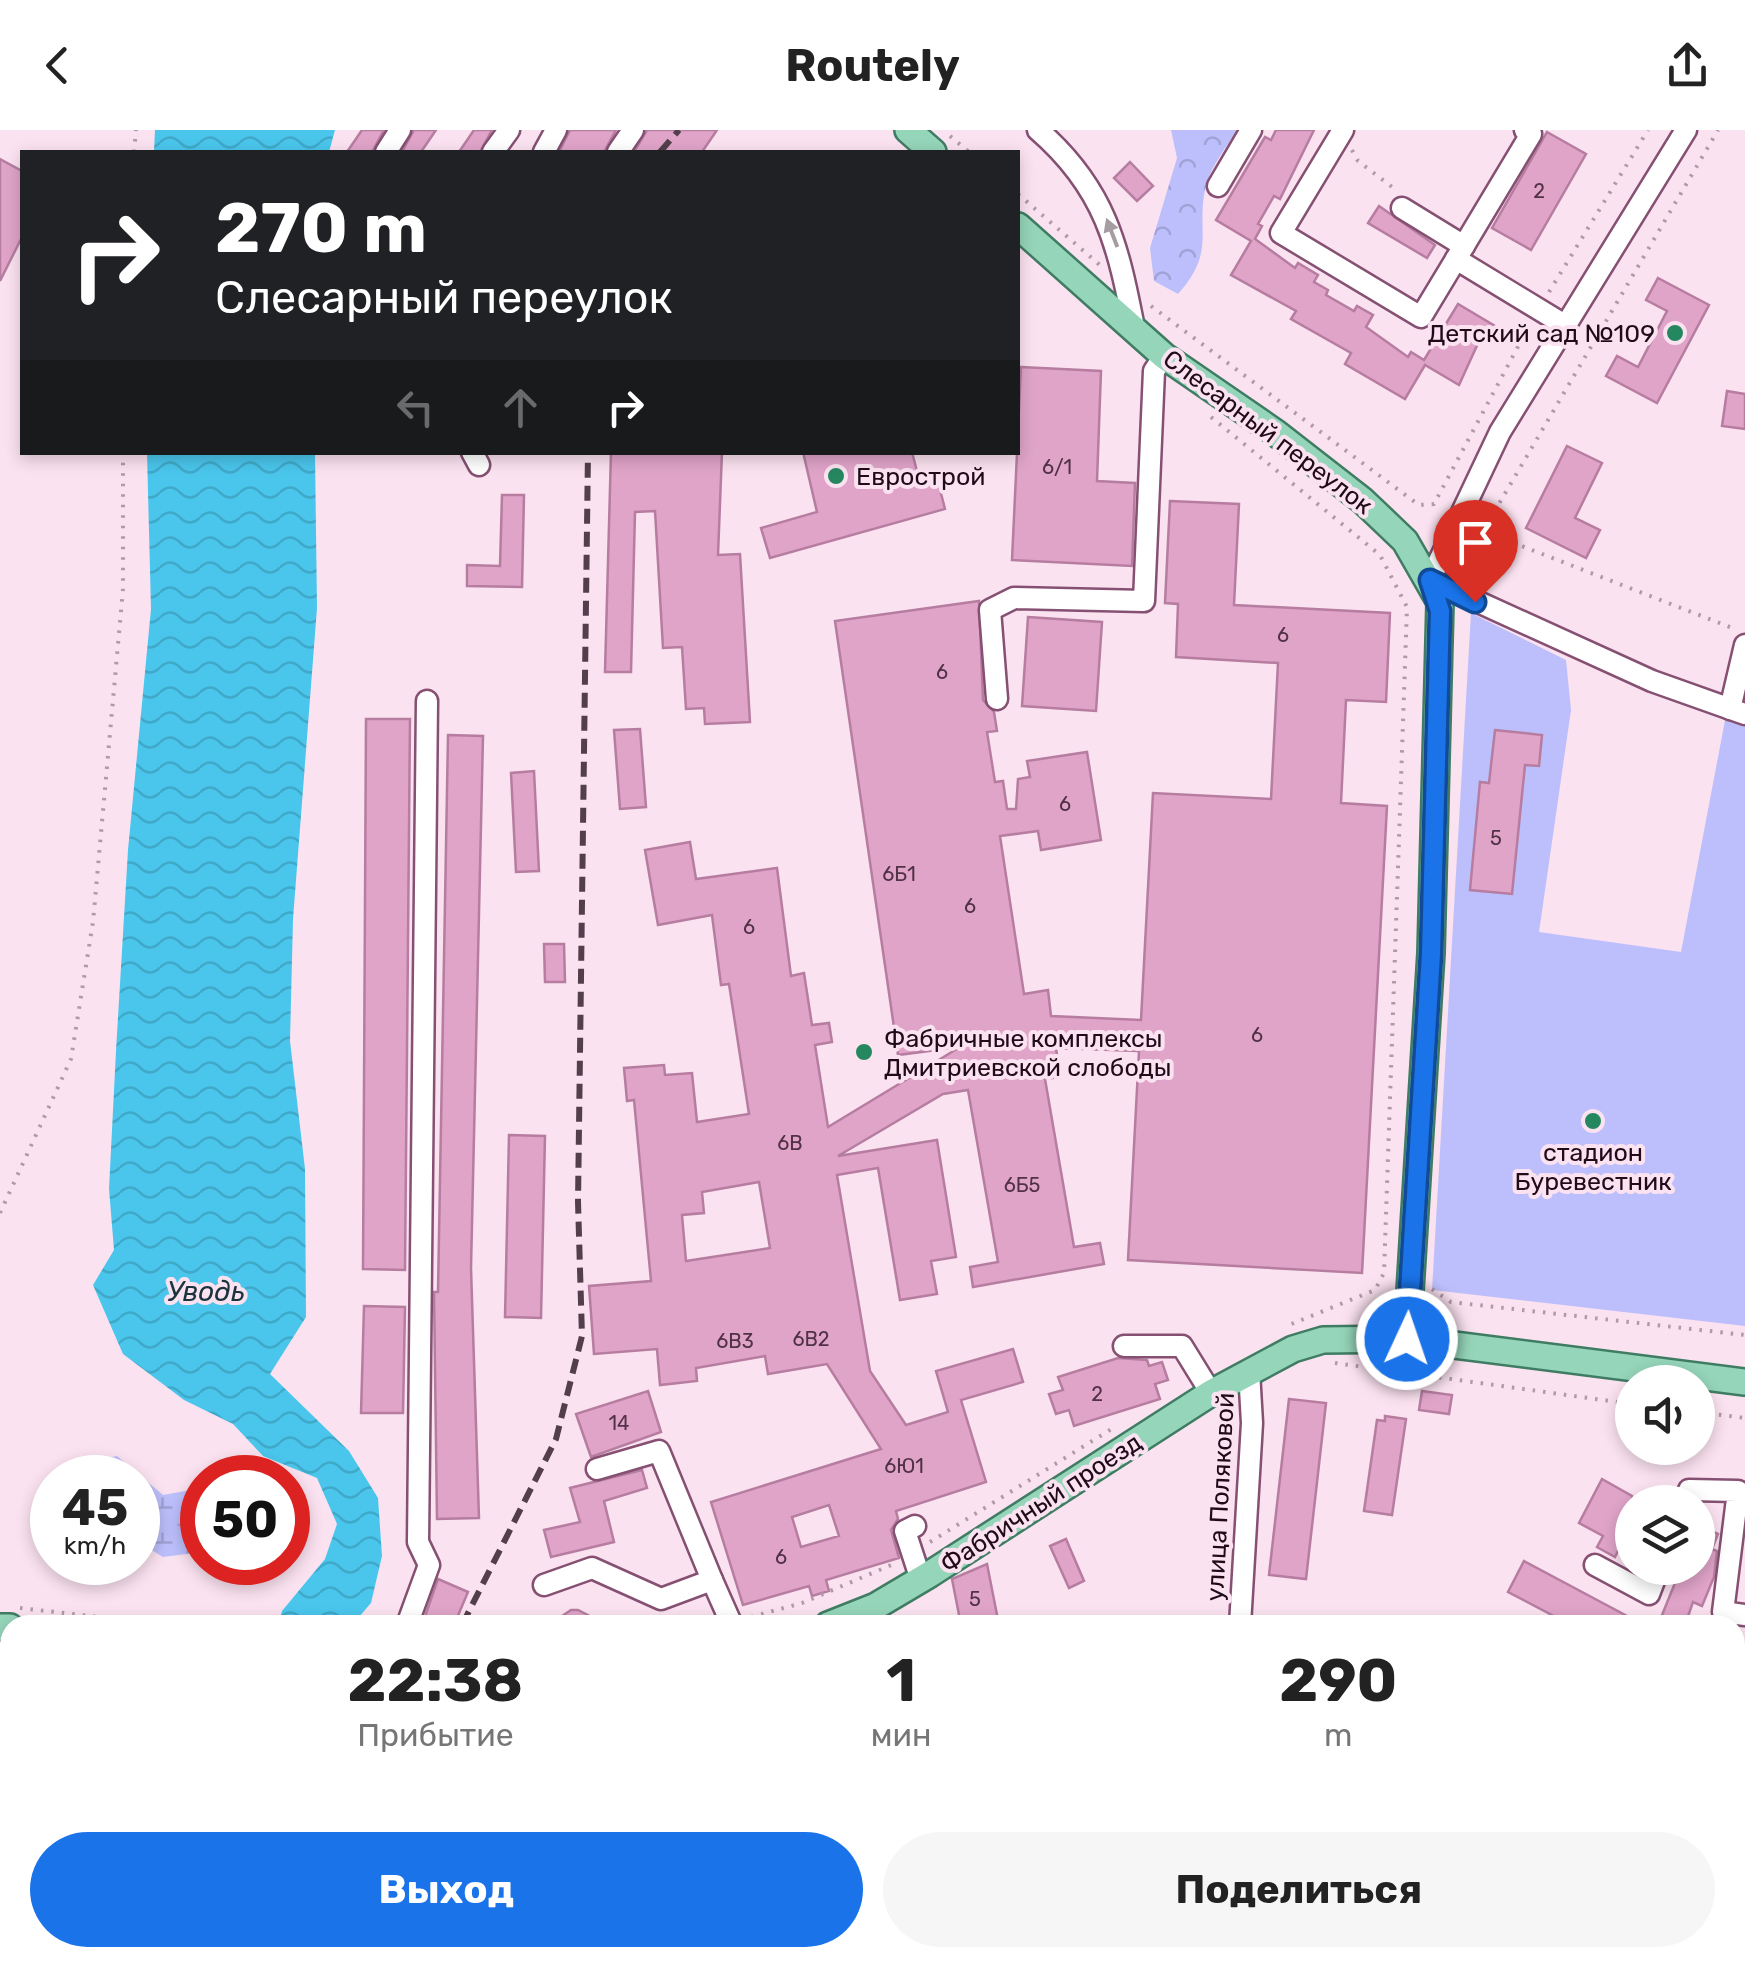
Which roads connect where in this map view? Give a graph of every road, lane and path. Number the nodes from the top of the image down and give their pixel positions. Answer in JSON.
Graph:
{"nodes":[{"id":1,"x":1038,"y":130,"type":"edge"},
{"id":2,"x":1251,"y":130,"type":"edge"},
{"id":3,"x":1344,"y":130,"type":"edge"},
{"id":4,"x":1526,"y":130,"type":"edge"},
{"id":5,"x":1648,"y":130,"type":"edge"},
{"id":6,"x":1686,"y":130,"type":"edge"},
{"id":7,"x":1718,"y":130,"type":"edge"},
{"id":8,"x":924,"y":139,"type":"edge"},
{"id":9,"x":962,"y":150,"type":"edge"},
{"id":10,"x":1358,"y":161,"type":"dead end"},
{"id":11,"x":1382,"y":178,"type":"dead end"},
{"id":12,"x":1218,"y":186,"type":"dead end"},
{"id":13,"x":1020,"y":196,"type":"edge"},
{"id":14,"x":1402,"y":208,"type":"dead end"},
{"id":15,"x":1020,"y":228,"type":"edge"},
{"id":16,"x":1460,"y":252,"type":"junction"},
{"id":17,"x":1126,"y":288,"type":"junction"},
{"id":18,"x":1538,"y":309,"type":"junction"},
{"id":19,"x":1563,"y":324,"type":"junction"},
{"id":20,"x":1134,"y":328,"type":"junction"},
{"id":21,"x":1164,"y":356,"type":"junction"},
{"id":22,"x":1198,"y":406,"type":"dead end"},
{"id":23,"x":122,"y":455,"type":"edge"},
{"id":24,"x":1484,"y":531,"type":"junction"},
{"id":25,"x":1430,"y":580,"type":"junction"},
{"id":26,"x":1475,"y":602,"type":"junction"},
{"id":27,"x":1745,"y":633,"type":"edge"},
{"id":28,"x":1745,"y":645,"type":"edge"},
{"id":29,"x":997,"y":699,"type":"dead end"},
{"id":30,"x":427,"y":701,"type":"dead end"},
{"id":31,"x":1738,"y":711,"type":"edge"},
{"id":32,"x":0,"y":1213,"type":"edge"},
{"id":33,"x":1429,"y":1286,"type":"dead end"},
{"id":34,"x":1284,"y":1328,"type":"dead end"},
{"id":35,"x":1745,"y":1335,"type":"edge"},
{"id":36,"x":1407,"y":1339,"type":"junction"},
{"id":37,"x":1124,"y":1346,"type":"dead end"},
{"id":38,"x":1325,"y":1362,"type":"dead end"},
{"id":39,"x":1249,"y":1371,"type":"junction"},
{"id":40,"x":1745,"y":1382,"type":"edge"},
{"id":41,"x":1211,"y":1392,"type":"junction"},
{"id":42,"x":1615,"y":1402,"type":"edge"},
{"id":43,"x":1715,"y":1414,"type":"edge"},
{"id":44,"x":1745,"y":1418,"type":"edge"},
{"id":45,"x":1120,"y":1424,"type":"dead end"},
{"id":46,"x":597,"y":1469,"type":"dead end"},
{"id":47,"x":1715,"y":1491,"type":"edge"},
{"id":48,"x":914,"y":1526,"type":"dead end"},
{"id":49,"x":912,"y":1554,"type":"junction"},
{"id":50,"x":1595,"y":1565,"type":"dead end"},
{"id":51,"x":1615,"y":1576,"type":"edge"},
{"id":52,"x":712,"y":1580,"type":"junction"},
{"id":53,"x":921,"y":1580,"type":"junction"},
{"id":54,"x":544,"y":1585,"type":"dead end"},
{"id":55,"x":1632,"y":1585,"type":"edge"},
{"id":56,"x":1652,"y":1585,"type":"edge"},
{"id":57,"x":411,"y":1615,"type":"edge"},
{"id":58,"x":728,"y":1615,"type":"edge"},
{"id":59,"x":759,"y":1615,"type":"edge"},
{"id":60,"x":849,"y":1615,"type":"edge"},
{"id":61,"x":1241,"y":1615,"type":"edge"},
{"id":62,"x":1745,"y":1615,"type":"edge"}],
"edges":[{"from":17,"to":1,"type":"street","one_way":true},
{"from":2,"to":12,"type":"street"},
{"from":3,"to":16,"type":"street"},
{"from":4,"to":16,"type":"street"},
{"from":5,"to":18,"type":"path"},
{"from":6,"to":19,"type":"street"},
{"from":7,"to":24,"type":"path"},
{"from":8,"to":9,"type":"path"},
{"from":10,"to":11,"type":"path"},
{"from":13,"to":17,"type":"path"},
{"from":14,"to":16,"type":"street"},
{"from":15,"to":20,"type":"main road","name":"Слесарный переулок"},
{"from":16,"to":18,"type":"street"},
{"from":17,"to":18,"type":"path"},
{"from":17,"to":20,"type":"street"},
{"from":18,"to":19,"type":"street"},
{"from":19,"to":25,"type":"street"},
{"from":20,"to":21,"type":"main road","name":"Слесарный переулок"},
{"from":21,"to":25,"type":"main road","name":"Слесарный переулок"},
{"from":21,"to":29,"type":"street"},
{"from":22,"to":34,"type":"path"},
{"from":23,"to":32,"type":"path"},
{"from":24,"to":26,"type":"path"},
{"from":24,"to":27,"type":"path"},
{"from":25,"to":26,"type":"street"},
{"from":25,"to":36,"type":"main road"},
{"from":26,"to":31,"type":"street"},
{"from":28,"to":31,"type":"street"},
{"from":30,"to":57,"type":"street"},
{"from":33,"to":35,"type":"path"},
{"from":36,"to":39,"type":"main road","name":"Фабричный проезд"},
{"from":36,"to":40,"type":"main road","name":"Фабричный проезд"},
{"from":37,"to":41,"type":"street"},
{"from":38,"to":42,"type":"path"},
{"from":39,"to":41,"type":"main road","name":"Фабричный проезд"},
{"from":39,"to":61,"type":"street","name":"улица Поляковой"},
{"from":41,"to":53,"type":"main road","name":"Фабричный проезд"},
{"from":43,"to":44,"type":"path"},
{"from":45,"to":49,"type":"path"},
{"from":46,"to":52,"type":"street"},
{"from":47,"to":62,"type":"street"},
{"from":48,"to":49,"type":"street"},
{"from":49,"to":53,"type":"street"},
{"from":49,"to":59,"type":"path"},
{"from":50,"to":51,"type":"street"},
{"from":52,"to":54,"type":"street"},
{"from":52,"to":58,"type":"street"},
{"from":53,"to":60,"type":"main road","name":"Фабричный проезд"},
{"from":55,"to":56,"type":"street"}]}
